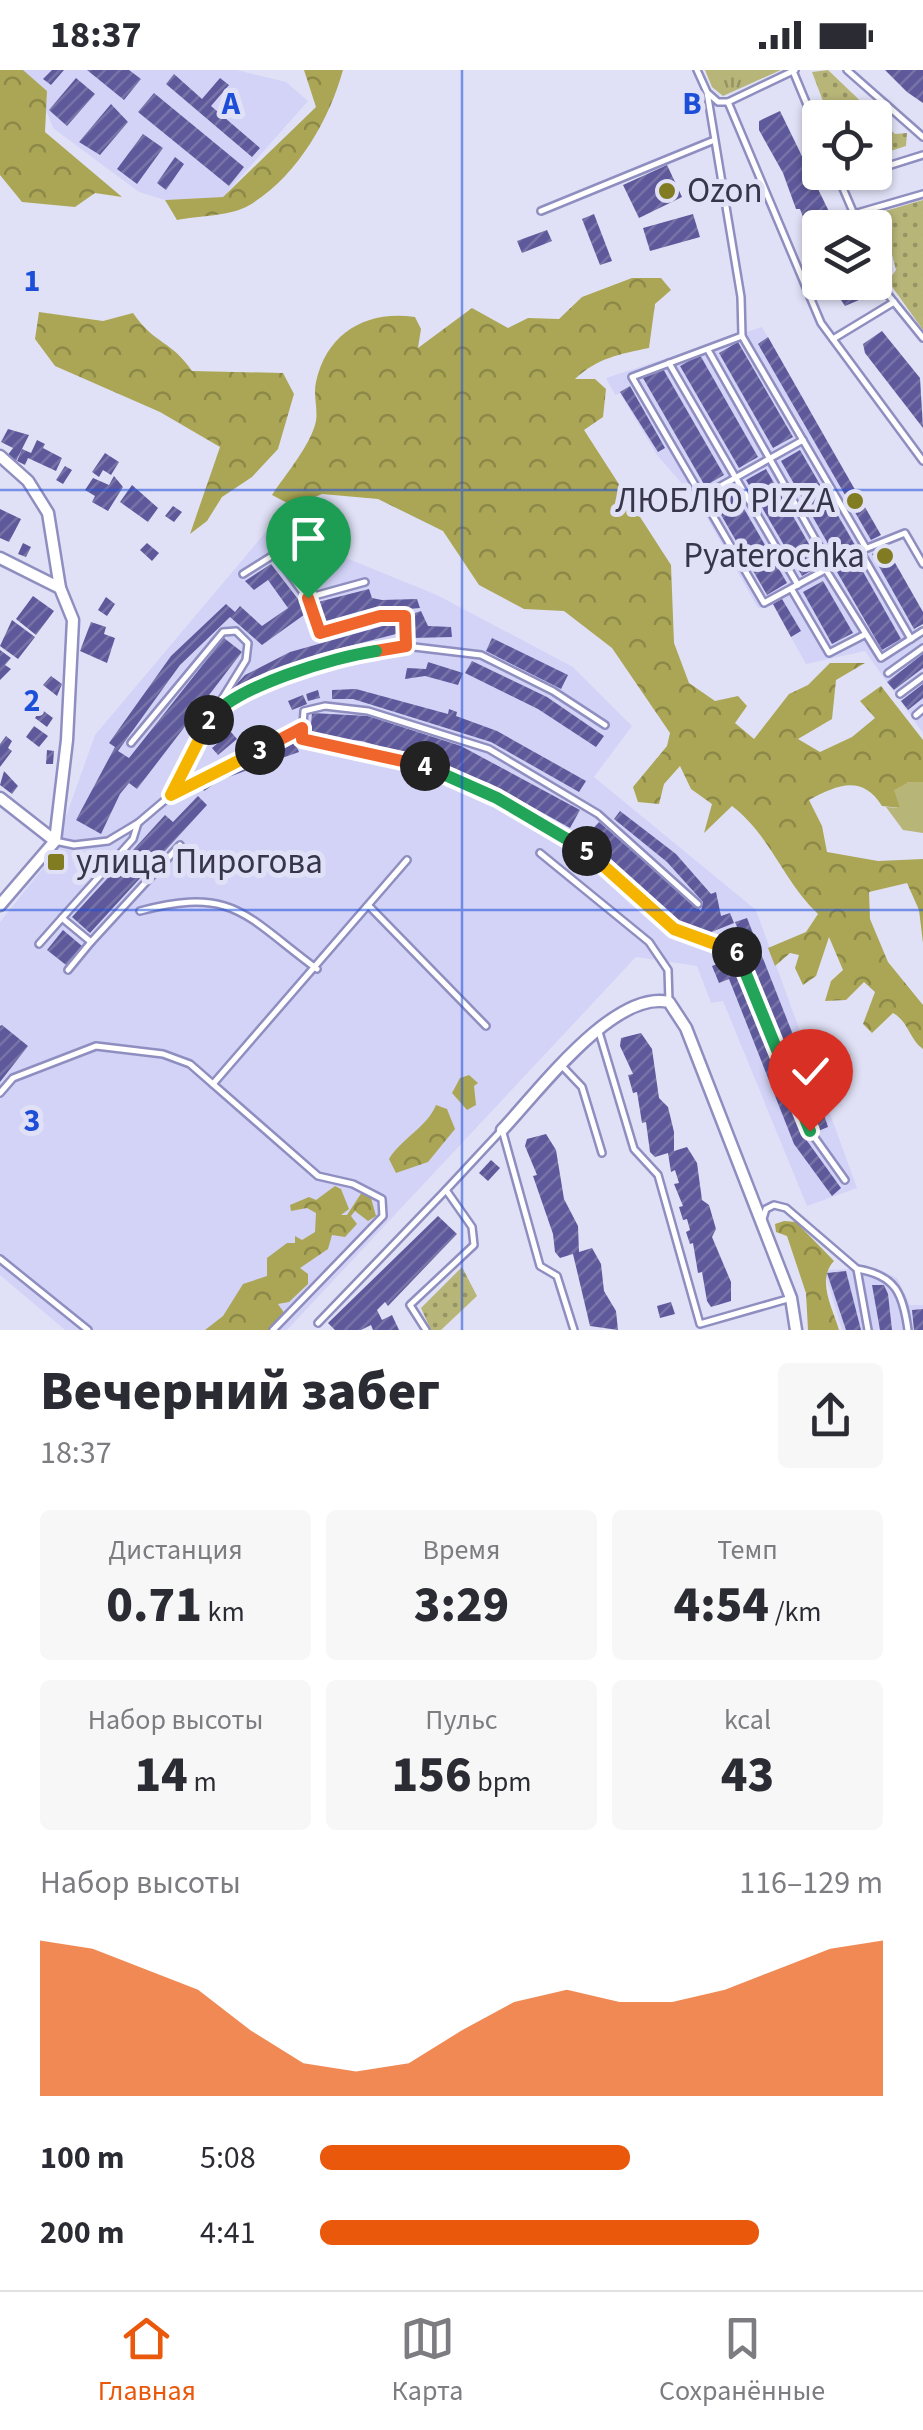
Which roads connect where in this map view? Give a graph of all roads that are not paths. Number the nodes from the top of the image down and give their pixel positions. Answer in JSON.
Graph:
{"nodes":[{"id":1,"x":697,"y":70,"type":"edge"},
{"id":2,"x":794,"y":70,"type":"edge"},
{"id":3,"x":847,"y":70,"type":"edge"},
{"id":4,"x":707,"y":92,"type":"junction"},
{"id":5,"x":806,"y":100,"type":"edge"},
{"id":6,"x":728,"y":102,"type":"junction"},
{"id":7,"x":923,"y":137,"type":"edge"},
{"id":8,"x":712,"y":141,"type":"junction"},
{"id":9,"x":923,"y":156,"type":"edge"},
{"id":10,"x":892,"y":166,"type":"edge"},
{"id":11,"x":923,"y":194,"type":"edge"},
{"id":12,"x":868,"y":210,"type":"edge"},
{"id":13,"x":541,"y":211,"type":"dead end"},
{"id":14,"x":892,"y":298,"type":"edge"},
{"id":15,"x":894,"y":302,"type":"junction"},
{"id":16,"x":742,"y":336,"type":"junction"},
{"id":17,"x":923,"y":338,"type":"edge"},
{"id":18,"x":833,"y":339,"type":"junction"},
{"id":19,"x":708,"y":350,"type":"junction"},
{"id":20,"x":669,"y":363,"type":"junction"},
{"id":21,"x":804,"y":440,"type":"junction"},
{"id":22,"x":0,"y":456,"type":"edge"},
{"id":23,"x":769,"y":460,"type":"junction"},
{"id":24,"x":923,"y":461,"type":"edge"},
{"id":25,"x":735,"y":478,"type":"junction"},
{"id":26,"x":703,"y":496,"type":"junction"},
{"id":27,"x":863,"y":549,"type":"junction"},
{"id":28,"x":0,"y":558,"type":"edge"},
{"id":29,"x":923,"y":564,"type":"edge"},
{"id":30,"x":829,"y":569,"type":"junction"},
{"id":31,"x":243,"y":574,"type":"dead end"},
{"id":32,"x":366,"y":582,"type":"dead end"},
{"id":33,"x":60,"y":588,"type":"junction"},
{"id":34,"x":795,"y":588,"type":"junction"},
{"id":35,"x":308,"y":598,"type":"junction"},
{"id":36,"x":923,"y":631,"type":"edge"},
{"id":37,"x":864,"y":635,"type":"junction"},
{"id":38,"x":911,"y":639,"type":"junction"},
{"id":39,"x":406,"y":646,"type":"junction"},
{"id":40,"x":923,"y":648,"type":"edge"},
{"id":41,"x":888,"y":673,"type":"dead end"},
{"id":42,"x":923,"y":677,"type":"edge"},
{"id":43,"x":900,"y":694,"type":"dead end"},
{"id":44,"x":923,"y":710,"type":"edge"},
{"id":45,"x":212,"y":715,"type":"junction"},
{"id":46,"x":916,"y":715,"type":"dead end"},
{"id":47,"x":604,"y":725,"type":"dead end"},
{"id":48,"x":302,"y":728,"type":"junction"},
{"id":49,"x":131,"y":743,"type":"dead end"},
{"id":50,"x":171,"y":795,"type":"junction"},
{"id":51,"x":0,"y":798,"type":"edge"},
{"id":52,"x":138,"y":823,"type":"junction"},
{"id":53,"x":55,"y":841,"type":"junction"},
{"id":54,"x":180,"y":845,"type":"dead end"},
{"id":55,"x":540,"y":853,"type":"dead end"},
{"id":56,"x":407,"y":860,"type":"dead end"},
{"id":57,"x":698,"y":904,"type":"dead end"},
{"id":58,"x":0,"y":905,"type":"edge"},
{"id":59,"x":369,"y":906,"type":"junction"},
{"id":60,"x":140,"y":911,"type":"dead end"},
{"id":61,"x":62,"y":918,"type":"junction"},
{"id":62,"x":91,"y":942,"type":"junction"},
{"id":63,"x":39,"y":944,"type":"dead end"},
{"id":64,"x":317,"y":968,"type":"junction"},
{"id":65,"x":68,"y":970,"type":"dead end"},
{"id":66,"x":670,"y":1002,"type":"junction"},
{"id":67,"x":486,"y":1026,"type":"dead end"},
{"id":68,"x":598,"y":1030,"type":"junction"},
{"id":69,"x":563,"y":1067,"type":"junction"},
{"id":70,"x":214,"y":1084,"type":"junction"},
{"id":71,"x":0,"y":1094,"type":"edge"},
{"id":72,"x":502,"y":1130,"type":"junction"},
{"id":73,"x":602,"y":1152,"type":"dead end"},
{"id":74,"x":845,"y":1180,"type":"dead end"},
{"id":75,"x":446,"y":1190,"type":"junction"},
{"id":76,"x":761,"y":1225,"type":"junction"},
{"id":77,"x":0,"y":1260,"type":"edge"},
{"id":78,"x":857,"y":1270,"type":"junction"},
{"id":79,"x":791,"y":1298,"type":"junction"},
{"id":80,"x":318,"y":1323,"type":"dead end"},
{"id":81,"x":702,"y":1327,"type":"edge"},
{"id":82,"x":88,"y":1330,"type":"edge"},
{"id":83,"x":273,"y":1330,"type":"edge"},
{"id":84,"x":426,"y":1330,"type":"edge"},
{"id":85,"x":574,"y":1330,"type":"edge"},
{"id":86,"x":796,"y":1330,"type":"edge"},
{"id":87,"x":868,"y":1330,"type":"edge"},
{"id":88,"x":908,"y":1330,"type":"edge"}],
"edges":[{"from":1,"to":4,"type":"lane"},
{"from":2,"to":5,"type":"lane"},
{"from":2,"to":6,"type":"lane"},
{"from":3,"to":7,"type":"lane"},
{"from":4,"to":6,"type":"lane"},
{"from":4,"to":8,"type":"lane"},
{"from":6,"to":18,"type":"lane"},
{"from":8,"to":13,"type":"lane"},
{"from":8,"to":16,"type":"lane"},
{"from":9,"to":10,"type":"lane"},
{"from":11,"to":12,"type":"lane"},
{"from":14,"to":15,"type":"lane"},
{"from":15,"to":17,"type":"lane"},
{"from":15,"to":18,"type":"lane"},
{"from":16,"to":19,"type":"lane"},
{"from":16,"to":21,"type":"lane"},
{"from":18,"to":24,"type":"lane"},
{"from":19,"to":20,"type":"lane"},
{"from":19,"to":23,"type":"lane"},
{"from":20,"to":25,"type":"lane"},
{"from":20,"to":26,"type":"lane"},
{"from":21,"to":23,"type":"lane"},
{"from":21,"to":27,"type":"lane"},
{"from":22,"to":33,"type":"street"},
{"from":23,"to":25,"type":"lane"},
{"from":23,"to":30,"type":"lane"},
{"from":25,"to":26,"type":"lane"},
{"from":25,"to":34,"type":"lane"},
{"from":26,"to":34,"type":"lane"},
{"from":27,"to":29,"type":"lane"},
{"from":27,"to":30,"type":"lane"},
{"from":27,"to":38,"type":"lane"},
{"from":28,"to":33,"type":"street"},
{"from":30,"to":34,"type":"lane"},
{"from":30,"to":37,"type":"lane"},
{"from":31,"to":35,"type":"lane"},
{"from":32,"to":35,"type":"lane"},
{"from":33,"to":53,"type":"street"},
{"from":34,"to":37,"type":"lane"},
{"from":35,"to":39,"type":"lane"},
{"from":36,"to":38,"type":"lane"},
{"from":37,"to":38,"type":"lane"},
{"from":39,"to":45,"type":"lane"},
{"from":39,"to":47,"type":"lane"},
{"from":40,"to":41,"type":"lane"},
{"from":42,"to":43,"type":"lane"},
{"from":44,"to":46,"type":"lane"},
{"from":45,"to":49,"type":"lane"},
{"from":45,"to":50,"type":"lane"},
{"from":48,"to":50,"type":"lane"},
{"from":48,"to":57,"type":"lane"},
{"from":48,"to":74,"type":"lane"},
{"from":50,"to":52,"type":"lane"},
{"from":51,"to":53,"type":"street"},
{"from":52,"to":53,"type":"lane"},
{"from":52,"to":61,"type":"lane"},
{"from":53,"to":58,"type":"street"},
{"from":54,"to":62,"type":"lane"},
{"from":55,"to":66,"type":"lane"},
{"from":56,"to":59,"type":"lane"},
{"from":59,"to":64,"type":"lane"},
{"from":59,"to":67,"type":"lane"},
{"from":60,"to":64,"type":"lane"},
{"from":61,"to":62,"type":"lane"},
{"from":61,"to":63,"type":"lane"},
{"from":62,"to":65,"type":"lane"},
{"from":64,"to":70,"type":"lane"},
{"from":66,"to":68,"type":"street"},
{"from":66,"to":76,"type":"street"},
{"from":68,"to":69,"type":"street"},
{"from":68,"to":81,"type":"lane"},
{"from":69,"to":72,"type":"street"},
{"from":69,"to":73,"type":"lane"},
{"from":70,"to":71,"type":"lane"},
{"from":70,"to":83,"type":"lane"},
{"from":72,"to":75,"type":"lane"},
{"from":72,"to":85,"type":"lane"},
{"from":75,"to":80,"type":"lane"},
{"from":75,"to":84,"type":"lane"},
{"from":76,"to":78,"type":"lane"},
{"from":76,"to":79,"type":"street"},
{"from":77,"to":82,"type":"lane"},
{"from":78,"to":87,"type":"lane"},
{"from":78,"to":88,"type":"lane"},
{"from":79,"to":81,"type":"lane"},
{"from":79,"to":86,"type":"street"}]}
